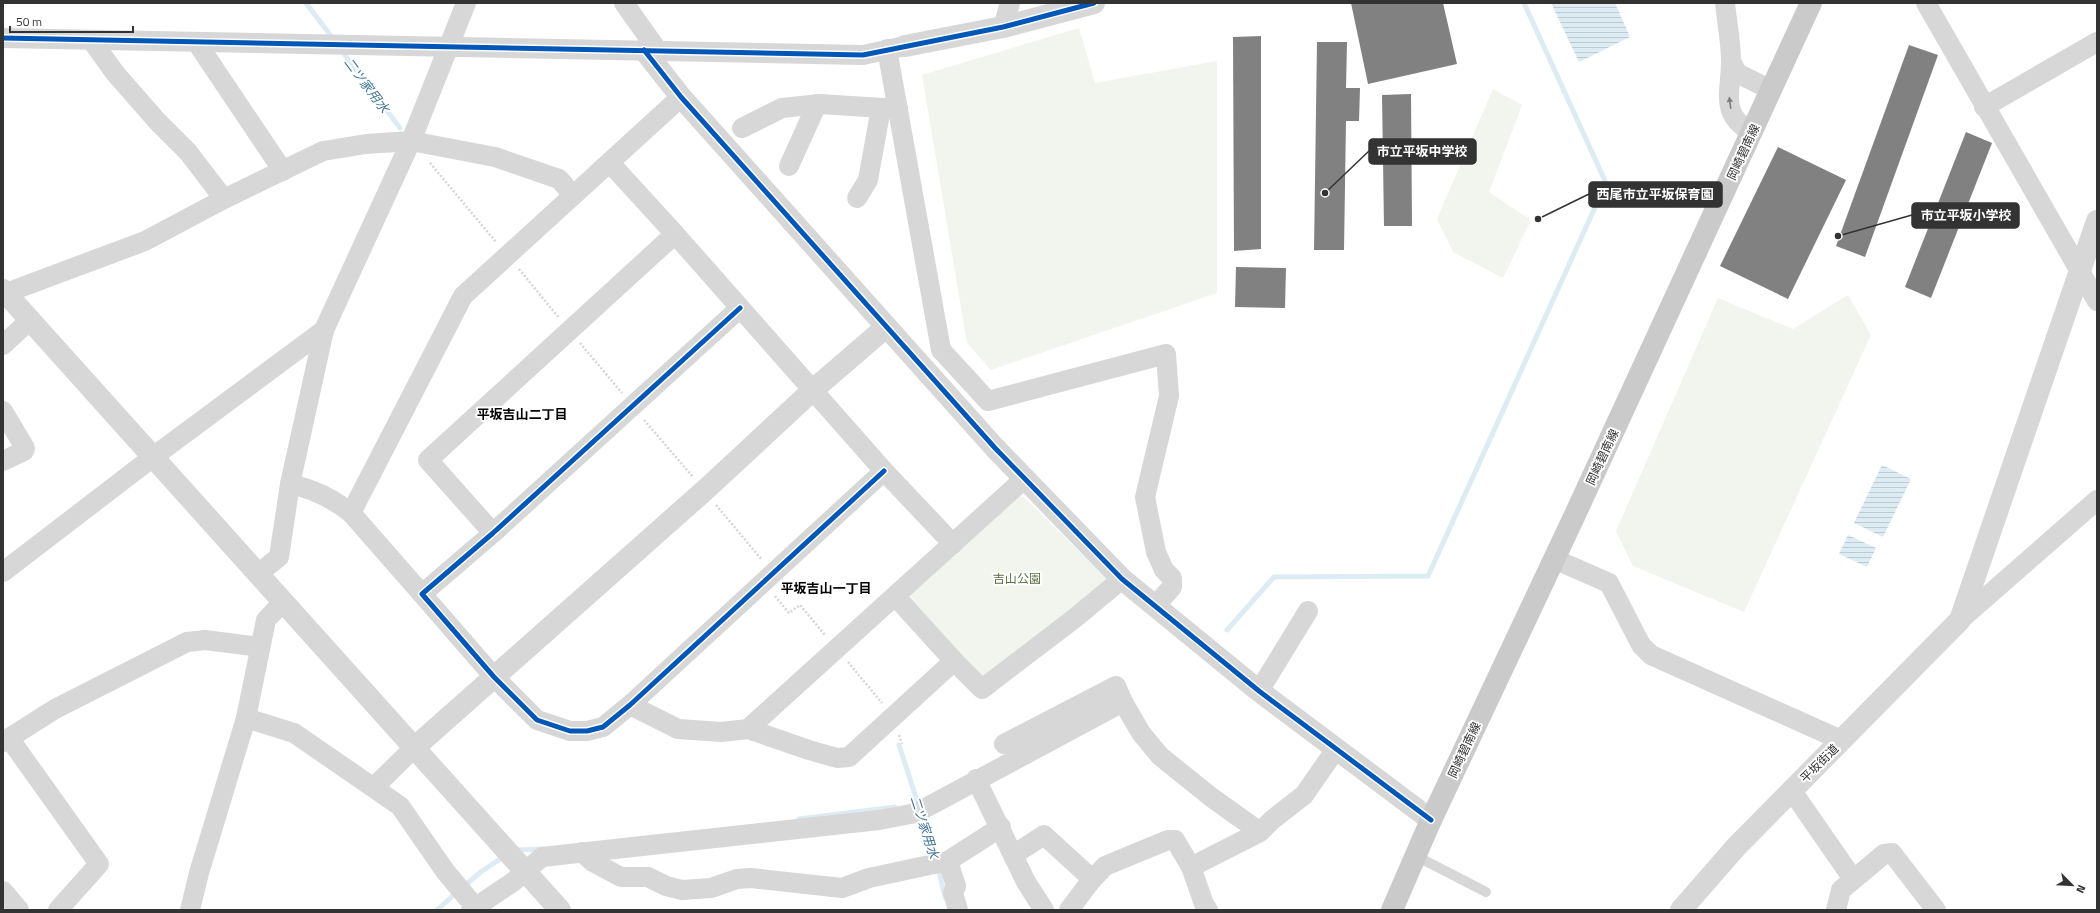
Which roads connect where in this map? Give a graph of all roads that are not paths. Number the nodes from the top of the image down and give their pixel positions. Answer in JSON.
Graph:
{"nodes":[{"id":1,"x":466,"y":3,"type":"edge"},
{"id":2,"x":624,"y":3,"type":"edge"},
{"id":3,"x":1010,"y":3,"type":"edge"},
{"id":4,"x":1094,"y":3,"type":"edge"},
{"id":5,"x":1725,"y":3,"type":"edge"},
{"id":6,"x":1811,"y":3,"type":"edge"},
{"id":7,"x":1926,"y":3,"type":"edge"},
{"id":8,"x":1003,"y":27,"type":"junction"},
{"id":9,"x":3,"y":38,"type":"edge"},
{"id":10,"x":92,"y":41,"type":"junction"},
{"id":11,"x":2097,"y":42,"type":"edge"},
{"id":12,"x":196,"y":43,"type":"junction"},
{"id":13,"x":447,"y":47,"type":"junction"},
{"id":14,"x":896,"y":48,"type":"junction"},
{"id":15,"x":651,"y":50,"type":"junction"},
{"id":16,"x":1732,"y":61,"type":"junction"},
{"id":17,"x":1771,"y":90,"type":"junction"},
{"id":18,"x":681,"y":97,"type":"junction"},
{"id":19,"x":817,"y":104,"type":"junction"},
{"id":20,"x":1984,"y":107,"type":"junction"},
{"id":21,"x":890,"y":108,"type":"junction"},
{"id":22,"x":742,"y":128,"type":"dead end"},
{"id":23,"x":1752,"y":132,"type":"junction"},
{"id":24,"x":411,"y":141,"type":"junction"},
{"id":25,"x":610,"y":163,"type":"junction"},
{"id":26,"x":788,"y":166,"type":"dead end"},
{"id":27,"x":283,"y":171,"type":"junction"},
{"id":28,"x":573,"y":195,"type":"junction"},
{"id":29,"x":857,"y":198,"type":"dead end"},
{"id":30,"x":224,"y":200,"type":"junction"},
{"id":31,"x":2097,"y":221,"type":"edge"},
{"id":32,"x":675,"y":234,"type":"junction"},
{"id":33,"x":2081,"y":273,"type":"junction"},
{"id":34,"x":4,"y":292,"type":"edge"},
{"id":35,"x":2097,"y":301,"type":"edge"},
{"id":36,"x":740,"y":308,"type":"junction"},
{"id":37,"x":30,"y":320,"type":"junction"},
{"id":38,"x":886,"y":327,"type":"junction"},
{"id":39,"x":324,"y":330,"type":"junction"},
{"id":40,"x":3,"y":345,"type":"edge"},
{"id":41,"x":813,"y":390,"type":"junction"},
{"id":42,"x":3,"y":411,"type":"edge"},
{"id":43,"x":153,"y":457,"type":"junction"},
{"id":44,"x":3,"y":461,"type":"edge"},
{"id":45,"x":884,"y":471,"type":"junction"},
{"id":46,"x":1024,"y":479,"type":"junction"},
{"id":47,"x":290,"y":484,"type":"junction"},
{"id":48,"x":2097,"y":500,"type":"edge"},
{"id":49,"x":351,"y":513,"type":"junction"},
{"id":50,"x":493,"y":533,"type":"junction"},
{"id":51,"x":953,"y":544,"type":"junction"},
{"id":52,"x":1554,"y":559,"type":"junction"},
{"id":53,"x":3,"y":572,"type":"edge"},
{"id":54,"x":259,"y":574,"type":"junction"},
{"id":55,"x":1122,"y":579,"type":"junction"},
{"id":56,"x":422,"y":594,"type":"junction"},
{"id":57,"x":896,"y":597,"type":"junction"},
{"id":58,"x":283,"y":602,"type":"junction"},
{"id":59,"x":1155,"y":606,"type":"junction"},
{"id":60,"x":1308,"y":611,"type":"dead end"},
{"id":61,"x":1960,"y":620,"type":"junction"},
{"id":62,"x":260,"y":647,"type":"junction"},
{"id":63,"x":954,"y":661,"type":"junction"},
{"id":64,"x":494,"y":677,"type":"junction"},
{"id":65,"x":1259,"y":691,"type":"junction"},
{"id":66,"x":630,"y":705,"type":"junction"},
{"id":67,"x":246,"y":718,"type":"junction"},
{"id":68,"x":748,"y":729,"type":"junction"},
{"id":69,"x":6,"y":740,"type":"edge"},
{"id":70,"x":1841,"y":740,"type":"junction"},
{"id":71,"x":414,"y":748,"type":"junction"},
{"id":72,"x":1336,"y":750,"type":"junction"},
{"id":73,"x":976,"y":779,"type":"junction"},
{"id":74,"x":374,"y":787,"type":"junction"},
{"id":75,"x":1792,"y":791,"type":"junction"},
{"id":76,"x":1431,"y":820,"type":"junction"},
{"id":77,"x":1000,"y":827,"type":"junction"},
{"id":78,"x":1260,"y":832,"type":"junction"},
{"id":79,"x":582,"y":852,"type":"junction"},
{"id":80,"x":1013,"y":855,"type":"junction"},
{"id":81,"x":1416,"y":856,"type":"junction"},
{"id":82,"x":948,"y":860,"type":"junction"},
{"id":83,"x":1191,"y":867,"type":"junction"},
{"id":84,"x":524,"y":870,"type":"junction"},
{"id":85,"x":1092,"y":879,"type":"junction"},
{"id":86,"x":1853,"y":879,"type":"junction"},
{"id":87,"x":3,"y":891,"type":"edge"},
{"id":88,"x":1486,"y":892,"type":"dead end"},
{"id":89,"x":473,"y":908,"type":"edge"},
{"id":90,"x":1037,"y":908,"type":"edge"},
{"id":91,"x":19,"y":910,"type":"edge"},
{"id":92,"x":58,"y":910,"type":"edge"},
{"id":93,"x":190,"y":910,"type":"edge"},
{"id":94,"x":560,"y":910,"type":"edge"},
{"id":95,"x":958,"y":910,"type":"edge"},
{"id":96,"x":1069,"y":910,"type":"edge"},
{"id":97,"x":1208,"y":910,"type":"edge"},
{"id":98,"x":1392,"y":910,"type":"edge"},
{"id":99,"x":1681,"y":910,"type":"edge"},
{"id":100,"x":1836,"y":910,"type":"edge"},
{"id":101,"x":1936,"y":910,"type":"edge"}],
"edges":[{"from":1,"to":13,"type":"street"},
{"from":2,"to":15,"type":"street"},
{"from":3,"to":8,"type":"street"},
{"from":4,"to":8,"type":"street"},
{"from":5,"to":16,"type":"street"},
{"from":6,"to":17,"type":"main road","name":"岡崎碧南線"},
{"from":7,"to":20,"type":"street"},
{"from":8,"to":14,"type":"street"},
{"from":9,"to":10,"type":"street"},
{"from":10,"to":12,"type":"street"},
{"from":10,"to":30,"type":"street"},
{"from":11,"to":20,"type":"street"},
{"from":12,"to":13,"type":"street"},
{"from":12,"to":27,"type":"street"},
{"from":13,"to":15,"type":"street"},
{"from":13,"to":24,"type":"street"},
{"from":14,"to":15,"type":"street"},
{"from":14,"to":21,"type":"street"},
{"from":15,"to":18,"type":"street"},
{"from":16,"to":17,"type":"street"},
{"from":23,"to":16,"type":"street","one_way":true},
{"from":17,"to":23,"type":"main road","name":"岡崎碧南線"},
{"from":18,"to":25,"type":"street"},
{"from":18,"to":38,"type":"street"},
{"from":19,"to":21,"type":"street"},
{"from":19,"to":22,"type":"street"},
{"from":19,"to":26,"type":"street"},
{"from":20,"to":33,"type":"street"},
{"from":21,"to":29,"type":"street"},
{"from":21,"to":59,"type":"street"},
{"from":23,"to":52,"type":"main road","name":"岡崎碧南線"},
{"from":24,"to":27,"type":"street"},
{"from":24,"to":28,"type":"street"},
{"from":24,"to":39,"type":"street"},
{"from":25,"to":28,"type":"street"},
{"from":25,"to":32,"type":"street"},
{"from":27,"to":30,"type":"street"},
{"from":28,"to":49,"type":"street"},
{"from":30,"to":34,"type":"street"},
{"from":31,"to":33,"type":"street"},
{"from":32,"to":36,"type":"street"},
{"from":32,"to":50,"type":"street"},
{"from":33,"to":35,"type":"street"},
{"from":33,"to":61,"type":"street"},
{"from":34,"to":37,"type":"street"},
{"from":36,"to":41,"type":"street"},
{"from":36,"to":50,"type":"street"},
{"from":37,"to":40,"type":"street"},
{"from":37,"to":43,"type":"street"},
{"from":38,"to":41,"type":"street"},
{"from":38,"to":46,"type":"street"},
{"from":39,"to":43,"type":"street"},
{"from":39,"to":47,"type":"street"},
{"from":41,"to":45,"type":"street"},
{"from":41,"to":64,"type":"street"},
{"from":42,"to":44,"type":"street"},
{"from":43,"to":53,"type":"street"},
{"from":43,"to":54,"type":"street"},
{"from":45,"to":51,"type":"street"},
{"from":45,"to":66,"type":"street"},
{"from":46,"to":51,"type":"street"},
{"from":46,"to":55,"type":"street"},
{"from":47,"to":49,"type":"street"},
{"from":47,"to":54,"type":"street"},
{"from":48,"to":61,"type":"street"},
{"from":49,"to":56,"type":"street"},
{"from":50,"to":56,"type":"street"},
{"from":51,"to":57,"type":"street"},
{"from":52,"to":70,"type":"street"},
{"from":52,"to":76,"type":"main road","name":"岡崎碧南線"},
{"from":54,"to":58,"type":"street"},
{"from":55,"to":59,"type":"street"},
{"from":55,"to":63,"type":"street"},
{"from":56,"to":64,"type":"street"},
{"from":57,"to":63,"type":"street"},
{"from":57,"to":68,"type":"street"},
{"from":58,"to":62,"type":"street"},
{"from":58,"to":71,"type":"street"},
{"from":59,"to":65,"type":"street"},
{"from":60,"to":65,"type":"street"},
{"from":61,"to":70,"type":"street","name":"平坂街道"},
{"from":62,"to":67,"type":"street"},
{"from":62,"to":69,"type":"street"},
{"from":63,"to":68,"type":"street"},
{"from":64,"to":66,"type":"street"},
{"from":64,"to":71,"type":"street"},
{"from":65,"to":72,"type":"street"},
{"from":66,"to":68,"type":"street"},
{"from":67,"to":74,"type":"street"},
{"from":67,"to":93,"type":"street"},
{"from":69,"to":92,"type":"street"},
{"from":70,"to":75,"type":"street","name":"平坂街道"},
{"from":71,"to":74,"type":"street"},
{"from":71,"to":84,"type":"street"},
{"from":72,"to":76,"type":"street"},
{"from":72,"to":78,"type":"street"},
{"from":73,"to":77,"type":"street"},
{"from":73,"to":78,"type":"street"},
{"from":73,"to":79,"type":"street"},
{"from":74,"to":89,"type":"street"},
{"from":75,"to":86,"type":"street"},
{"from":75,"to":99,"type":"street","name":"平坂街道"},
{"from":76,"to":81,"type":"main road","name":"岡崎碧南線"},
{"from":77,"to":80,"type":"street"},
{"from":77,"to":82,"type":"street"},
{"from":78,"to":83,"type":"street"},
{"from":79,"to":82,"type":"street"},
{"from":79,"to":84,"type":"street"},
{"from":80,"to":85,"type":"street"},
{"from":80,"to":90,"type":"street"},
{"from":81,"to":88,"type":"lane"},
{"from":81,"to":98,"type":"main road","name":"岡崎碧南線"},
{"from":82,"to":95,"type":"street"},
{"from":83,"to":85,"type":"street"},
{"from":83,"to":97,"type":"street"},
{"from":84,"to":89,"type":"street"},
{"from":84,"to":94,"type":"street"},
{"from":85,"to":96,"type":"street"},
{"from":86,"to":100,"type":"street"},
{"from":86,"to":101,"type":"street"},
{"from":87,"to":91,"type":"street"}]}
